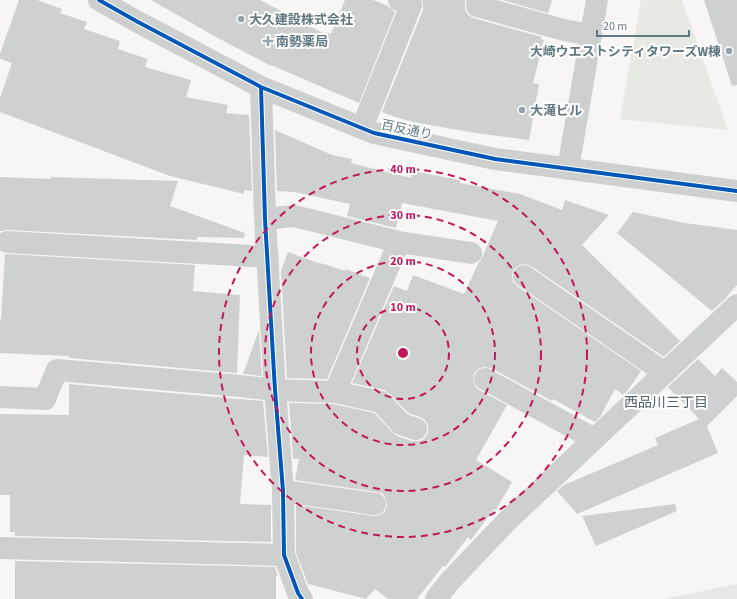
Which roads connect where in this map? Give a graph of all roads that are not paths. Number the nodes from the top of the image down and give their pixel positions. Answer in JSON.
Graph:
{"nodes":[{"id":1,"x":99,"y":0,"type":"edge"},
{"id":2,"x":399,"y":0,"type":"edge"},
{"id":3,"x":478,"y":0,"type":"edge"},
{"id":4,"x":597,"y":0,"type":"edge"},
{"id":5,"x":591,"y":35,"type":"junction"},
{"id":6,"x":261,"y":87,"type":"junction"},
{"id":7,"x":362,"y":128,"type":"junction"},
{"id":8,"x":568,"y":169,"type":"junction"},
{"id":9,"x":737,"y":190,"type":"edge"},
{"id":10,"x":265,"y":219,"type":"junction"},
{"id":11,"x":7,"y":242,"type":"dead end"},
{"id":12,"x":399,"y":242,"type":"junction"},
{"id":13,"x":470,"y":253,"type":"dead end"},
{"id":14,"x":268,"y":257,"type":"junction"},
{"id":15,"x":524,"y":276,"type":"dead end"},
{"id":16,"x":737,"y":306,"type":"edge"},
{"id":17,"x":665,"y":373,"type":"junction"},
{"id":18,"x":485,"y":379,"type":"dead end"},
{"id":19,"x":275,"y":390,"type":"junction"},
{"id":20,"x":335,"y":392,"type":"junction"},
{"id":21,"x":0,"y":397,"type":"edge"},
{"id":22,"x":416,"y":429,"type":"dead end"},
{"id":23,"x":594,"y":439,"type":"junction"},
{"id":24,"x":283,"y":491,"type":"junction"},
{"id":25,"x":375,"y":504,"type":"dead end"},
{"id":26,"x":0,"y":548,"type":"edge"},
{"id":27,"x":284,"y":555,"type":"junction"},
{"id":28,"x":302,"y":599,"type":"edge"},
{"id":29,"x":436,"y":599,"type":"edge"}],
"edges":[{"from":1,"to":6,"type":"street","name":"百反通り"},
{"from":2,"to":7,"type":"street"},
{"from":3,"to":5,"type":"street"},
{"from":4,"to":5,"type":"street"},
{"from":5,"to":8,"type":"street"},
{"from":6,"to":7,"type":"street","name":"百反通り"},
{"from":6,"to":10,"type":"street"},
{"from":7,"to":8,"type":"street","name":"百反通り"},
{"from":8,"to":9,"type":"street","name":"百反通り"},
{"from":10,"to":12,"type":"street"},
{"from":10,"to":14,"type":"street"},
{"from":11,"to":14,"type":"street"},
{"from":12,"to":13,"type":"street"},
{"from":12,"to":20,"type":"street"},
{"from":14,"to":19,"type":"street"},
{"from":15,"to":17,"type":"street"},
{"from":16,"to":17,"type":"street"},
{"from":17,"to":23,"type":"street"},
{"from":18,"to":23,"type":"street"},
{"from":19,"to":20,"type":"street"},
{"from":19,"to":21,"type":"street"},
{"from":19,"to":24,"type":"street"},
{"from":20,"to":22,"type":"street"},
{"from":23,"to":29,"type":"street"},
{"from":24,"to":25,"type":"street"},
{"from":24,"to":27,"type":"street"},
{"from":26,"to":27,"type":"street"},
{"from":27,"to":28,"type":"street"}]}
